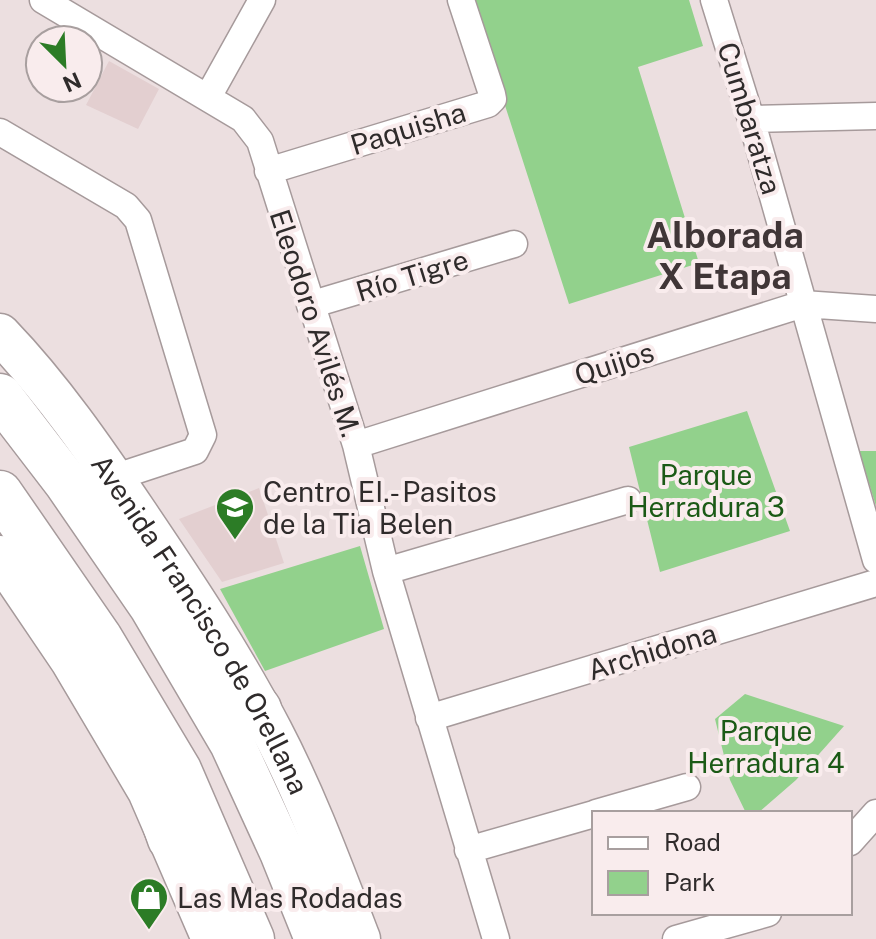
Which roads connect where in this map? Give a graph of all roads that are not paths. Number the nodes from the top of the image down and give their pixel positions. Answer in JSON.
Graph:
{"nodes":[{"id":1,"x":262,"y":0,"type":"edge"},
{"id":2,"x":461,"y":0,"type":"edge"},
{"id":3,"x":714,"y":0,"type":"edge"},
{"id":4,"x":54,"y":3,"type":"edge"},
{"id":5,"x":208,"y":97,"type":"junction"},
{"id":6,"x":876,"y":116,"type":"edge"},
{"id":7,"x":751,"y":119,"type":"junction"},
{"id":8,"x":0,"y":132,"type":"edge"},
{"id":9,"x":268,"y":171,"type":"junction"},
{"id":10,"x":514,"y":244,"type":"dead end"},
{"id":11,"x":803,"y":304,"type":"junction"},
{"id":12,"x":310,"y":305,"type":"junction"},
{"id":13,"x":876,"y":309,"type":"edge"},
{"id":14,"x":0,"y":334,"type":"edge"},
{"id":15,"x":0,"y":396,"type":"edge"},
{"id":16,"x":356,"y":445,"type":"junction"},
{"id":17,"x":113,"y":478,"type":"junction"},
{"id":18,"x":0,"y":493,"type":"edge"},
{"id":19,"x":628,"y":500,"type":"dead end"},
{"id":20,"x":103,"y":535,"type":"junction"},
{"id":21,"x":0,"y":556,"type":"edge"},
{"id":22,"x":876,"y":560,"type":"edge"},
{"id":23,"x":386,"y":571,"type":"junction"},
{"id":24,"x":876,"y":583,"type":"edge"},
{"id":25,"x":100,"y":638,"type":"junction"},
{"id":26,"x":259,"y":709,"type":"junction"},
{"id":27,"x":429,"y":718,"type":"junction"},
{"id":28,"x":687,"y":787,"type":"dead end"},
{"id":29,"x":602,"y":811,"type":"edge"},
{"id":30,"x":876,"y":813,"type":"edge"},
{"id":31,"x":592,"y":814,"type":"edge"},
{"id":32,"x":170,"y":839,"type":"junction"},
{"id":33,"x":852,"y":840,"type":"edge"},
{"id":34,"x":468,"y":850,"type":"junction"},
{"id":35,"x":761,"y":915,"type":"edge"},
{"id":36,"x":212,"y":939,"type":"edge"},
{"id":37,"x":252,"y":939,"type":"edge"},
{"id":38,"x":317,"y":939,"type":"edge"},
{"id":39,"x":360,"y":939,"type":"edge"},
{"id":40,"x":496,"y":939,"type":"edge"},
{"id":41,"x":676,"y":939,"type":"edge"}],
"edges":[{"from":1,"to":5,"type":"street"},
{"from":2,"to":9,"type":"street","name":"Paquisha"},
{"from":3,"to":7,"type":"street","name":"Cumbaratza"},
{"from":4,"to":5,"type":"street","name":"Eleodoro Avilés M."},
{"from":5,"to":9,"type":"street","name":"Eleodoro Avilés M."},
{"from":6,"to":7,"type":"street"},
{"from":7,"to":11,"type":"street","name":"Cumbaratza"},
{"from":8,"to":17,"type":"street"},
{"from":9,"to":12,"type":"street","name":"Eleodoro Avilés M."},
{"from":10,"to":12,"type":"street","name":"Río Tigre"},
{"from":11,"to":13,"type":"street","name":"Quijos"},
{"from":11,"to":16,"type":"street","name":"Quijos"},
{"from":11,"to":22,"type":"street","name":"Cumbaratza"},
{"from":12,"to":16,"type":"street","name":"Eleodoro Avilés M."},
{"from":14,"to":17,"type":"main road","name":"Avenida Francisco de Orellana"},
{"from":15,"to":20,"type":"highway","name":"Avenida Francisco de Orellana"},
{"from":16,"to":23,"type":"street","name":"Eleodoro Avilés M."},
{"from":17,"to":26,"type":"main road","name":"Avenida Francisco de Orellana"},
{"from":18,"to":25,"type":"highway"},
{"from":19,"to":23,"type":"street"},
{"from":20,"to":26,"type":"highway"},
{"from":20,"to":38,"type":"highway","name":"Avenida Francisco de Orellana"},
{"from":21,"to":32,"type":"main road"},
{"from":23,"to":27,"type":"street","name":"Eleodoro Avilés M."},
{"from":24,"to":27,"type":"street","name":"Archidona"},
{"from":25,"to":32,"type":"highway"},
{"from":25,"to":37,"type":"highway"},
{"from":26,"to":39,"type":"main road","name":"Avenida Francisco de Orellana"},
{"from":27,"to":34,"type":"street","name":"Eleodoro Avilés M."},
{"from":28,"to":29,"type":"street"},
{"from":30,"to":33,"type":"street"},
{"from":31,"to":34,"type":"street"},
{"from":32,"to":36,"type":"main road"},
{"from":34,"to":40,"type":"street","name":"Eleodoro Avilés M."},
{"from":35,"to":41,"type":"street"}]}
